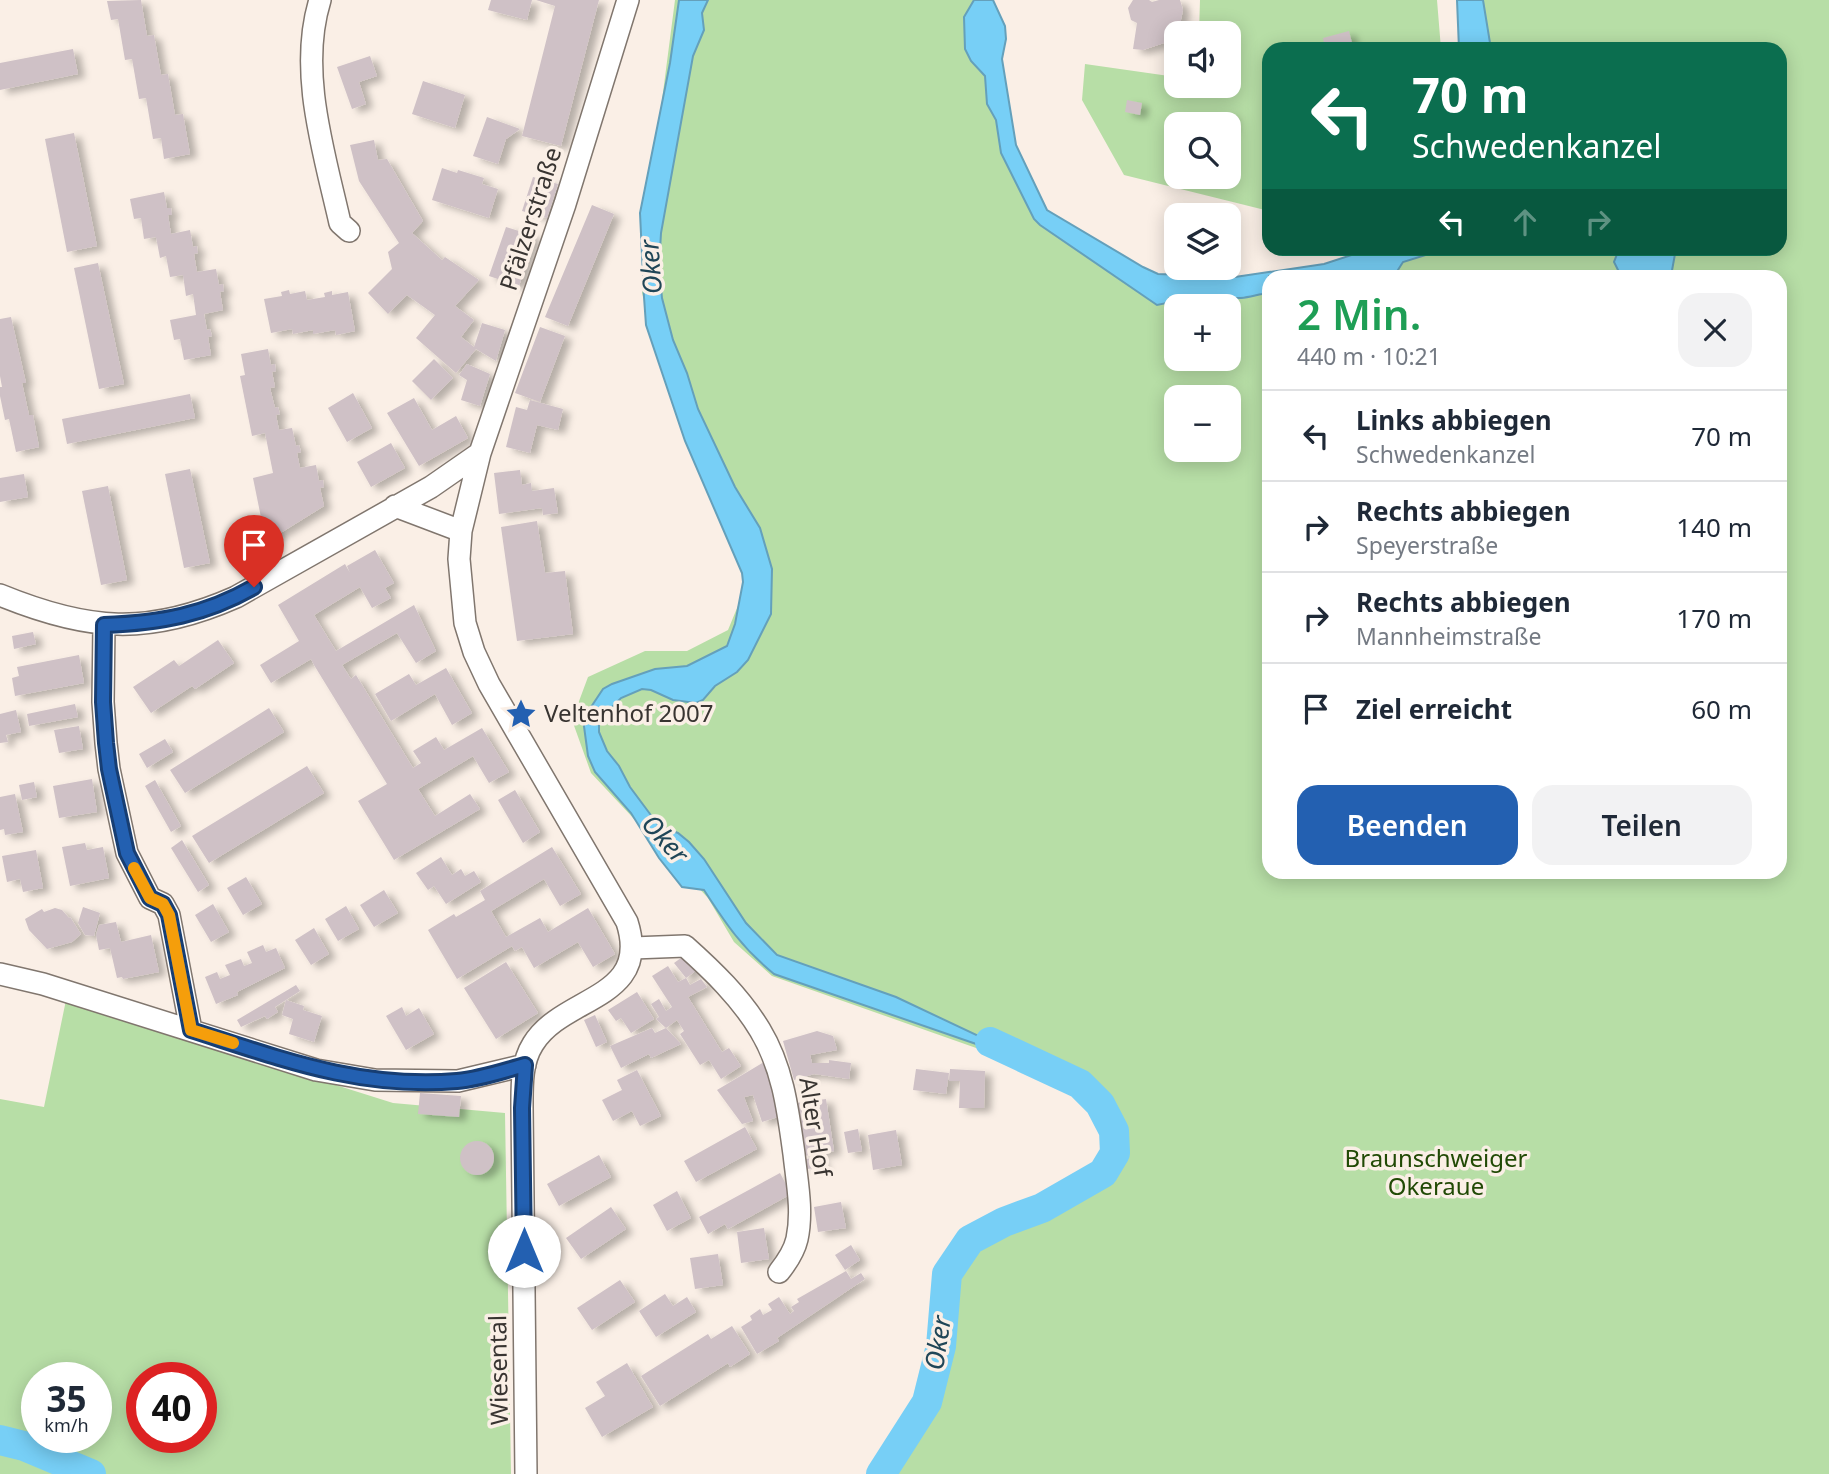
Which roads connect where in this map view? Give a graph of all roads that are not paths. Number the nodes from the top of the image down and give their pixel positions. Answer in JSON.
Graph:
{"nodes":[{"id":1,"x":320,"y":0,"type":"edge"},
{"id":2,"x":628,"y":0,"type":"edge"},
{"id":3,"x":349,"y":231,"type":"dead end"},
{"id":4,"x":480,"y":453,"type":"junction"},
{"id":5,"x":395,"y":506,"type":"junction"},
{"id":6,"x":461,"y":531,"type":"junction"},
{"id":7,"x":0,"y":595,"type":"edge"},
{"id":8,"x":104,"y":625,"type":"junction"},
{"id":9,"x":632,"y":948,"type":"junction"},
{"id":10,"x":0,"y":974,"type":"edge"},
{"id":11,"x":191,"y":1030,"type":"junction"},
{"id":12,"x":525,"y":1065,"type":"junction"},
{"id":13,"x":779,"y":1272,"type":"dead end"},
{"id":14,"x":526,"y":1474,"type":"edge"}],
"edges":[{"from":1,"to":3,"type":"street"},
{"from":2,"to":4,"type":"street","name":"Pfälzerstraße"},
{"from":4,"to":5,"type":"street"},
{"from":4,"to":6,"type":"street","name":"Pfälzerstraße"},
{"from":5,"to":6,"type":"street"},
{"from":5,"to":8,"type":"street"},
{"from":6,"to":9,"type":"street","name":"Pfälzerstraße"},
{"from":7,"to":8,"type":"street"},
{"from":8,"to":11,"type":"street"},
{"from":9,"to":12,"type":"street","name":"Wiesental"},
{"from":9,"to":13,"type":"street","name":"Alter Hof"},
{"from":10,"to":11,"type":"street"},
{"from":11,"to":12,"type":"street"},
{"from":12,"to":14,"type":"street","name":"Wiesental"}]}
